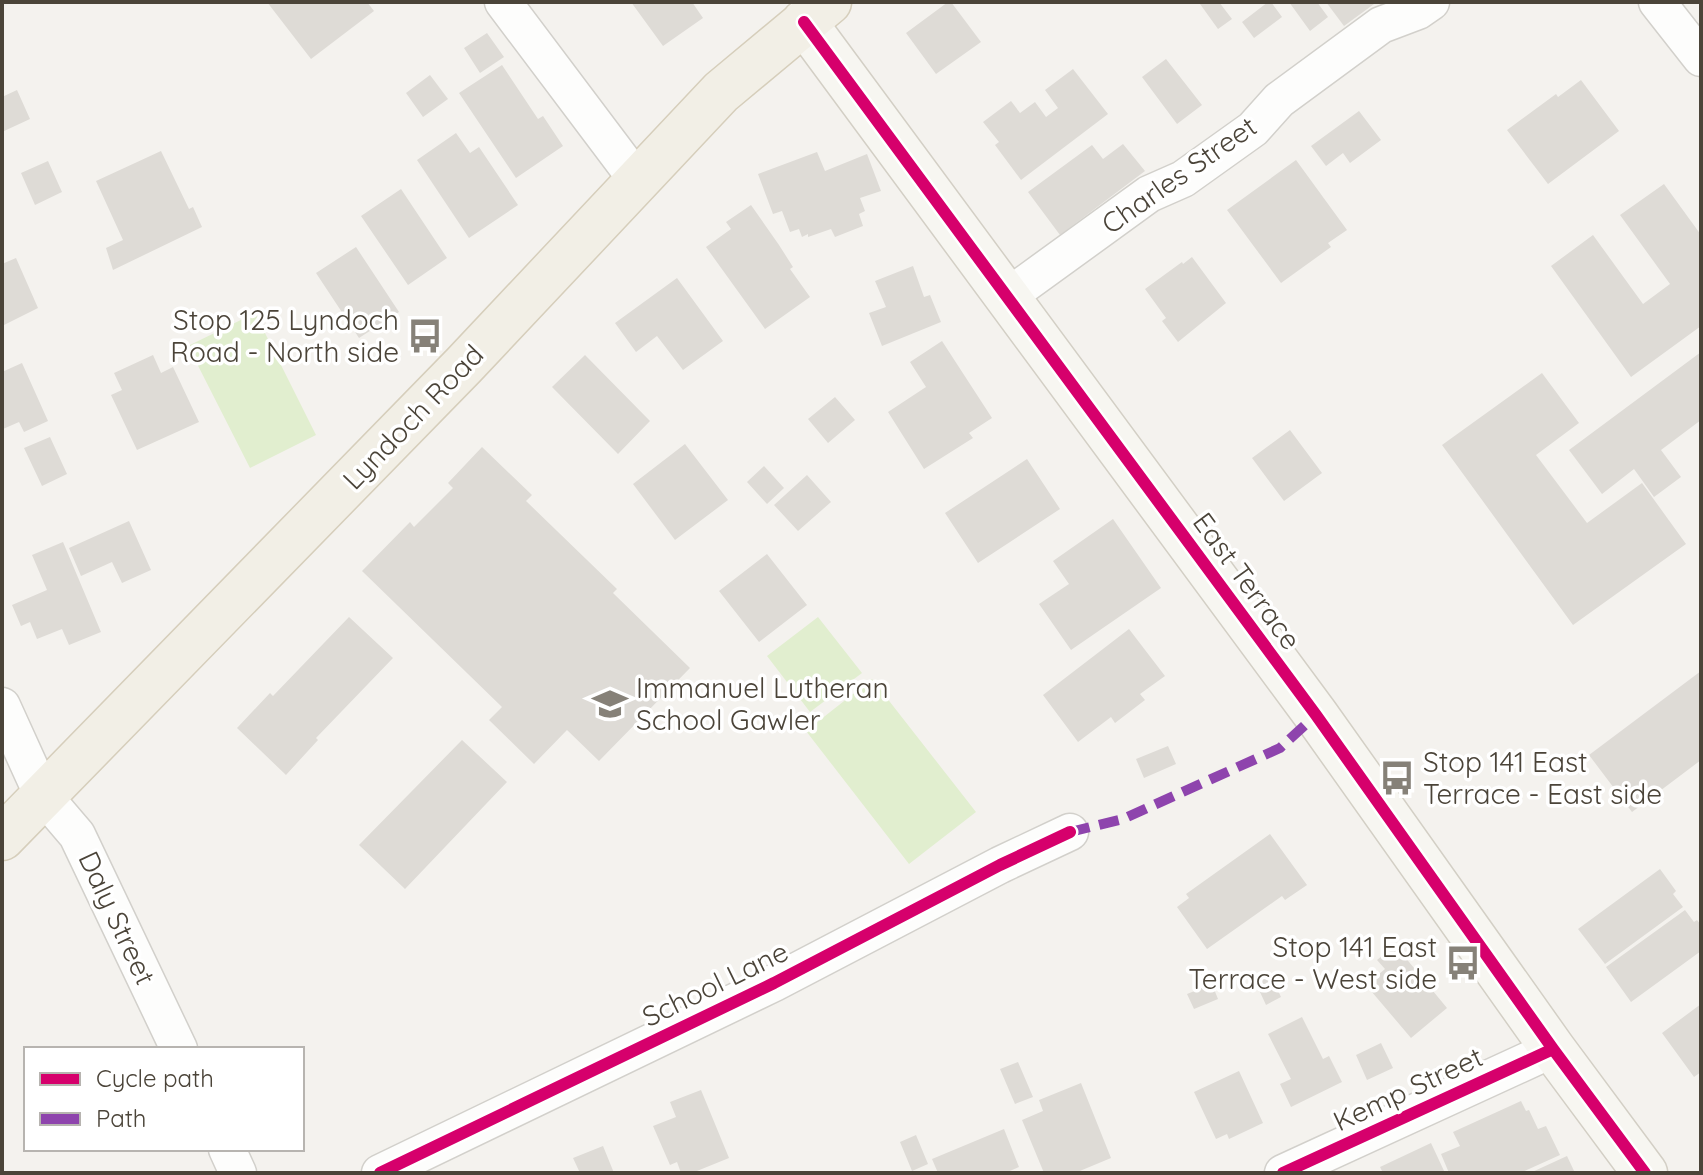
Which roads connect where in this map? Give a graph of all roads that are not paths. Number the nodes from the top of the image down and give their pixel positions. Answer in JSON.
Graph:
{"nodes":[{"id":1,"x":503,"y":2,"type":"edge"},
{"id":2,"x":1431,"y":2,"type":"edge"},
{"id":3,"x":1657,"y":2,"type":"edge"},
{"id":4,"x":816,"y":12,"type":"edge"},
{"id":5,"x":1701,"y":58,"type":"edge"},
{"id":6,"x":637,"y":180,"type":"junction"},
{"id":7,"x":1007,"y":297,"type":"junction"},
{"id":8,"x":2,"y":706,"type":"edge"},
{"id":9,"x":42,"y":794,"type":"junction"},
{"id":10,"x":1070,"y":832,"type":"dead end"},
{"id":11,"x":2,"y":838,"type":"edge"},
{"id":12,"x":178,"y":1047,"type":"edge"},
{"id":13,"x":1553,"y":1049,"type":"junction"},
{"id":14,"x":228,"y":1151,"type":"edge"},
{"id":15,"x":238,"y":1173,"type":"edge"},
{"id":16,"x":380,"y":1173,"type":"edge"},
{"id":17,"x":1283,"y":1173,"type":"edge"},
{"id":18,"x":1645,"y":1173,"type":"edge"}],
"edges":[{"from":1,"to":6,"type":"street"},
{"from":2,"to":7,"type":"street","name":"Charles Street"},
{"from":3,"to":5,"type":"street"},
{"from":4,"to":6,"type":"main road","name":"Lyndoch Road"},
{"from":4,"to":7,"type":"street","name":"East Terrace"},
{"from":6,"to":9,"type":"main road","name":"Lyndoch Road"},
{"from":7,"to":13,"type":"street","name":"East Terrace"},
{"from":8,"to":9,"type":"street","name":"Daly Street"},
{"from":9,"to":11,"type":"main road","name":"Lyndoch Road"},
{"from":9,"to":12,"type":"street","name":"Daly Street"},
{"from":10,"to":16,"type":"street","name":"School Lane"},
{"from":13,"to":17,"type":"street","name":"Kemp Street"},
{"from":13,"to":18,"type":"street","name":"East Terrace"},
{"from":14,"to":15,"type":"street"}]}
